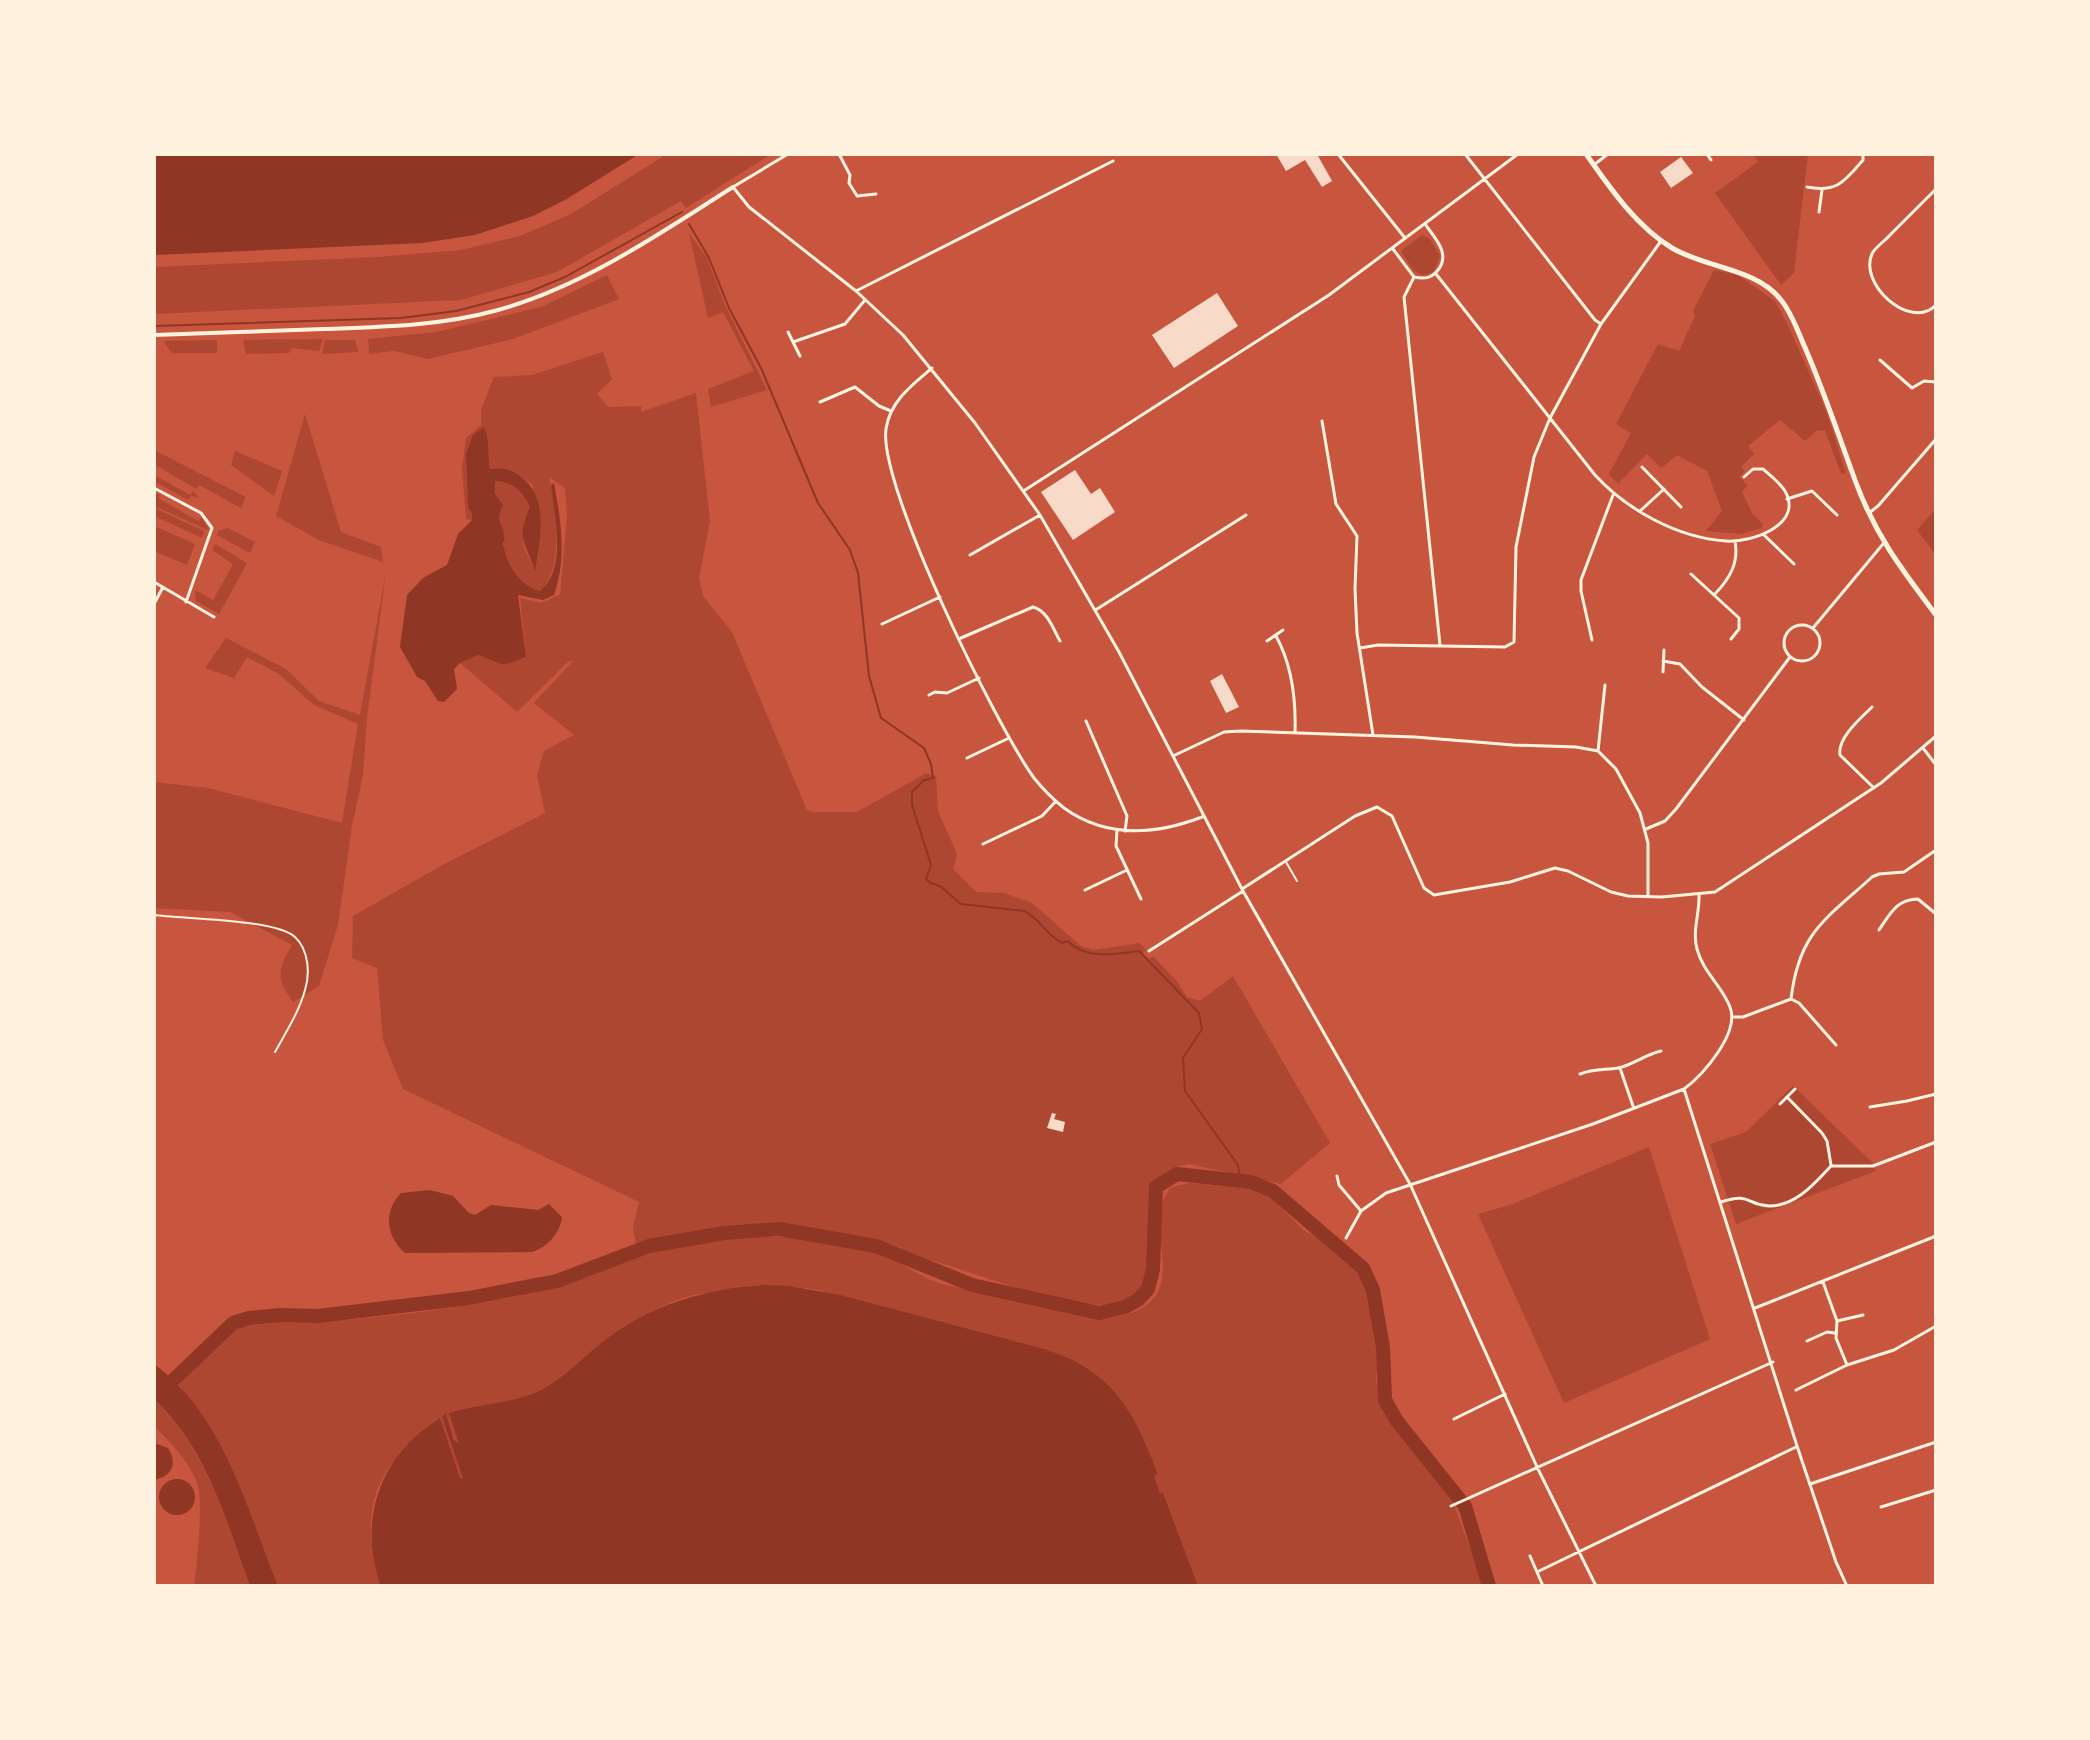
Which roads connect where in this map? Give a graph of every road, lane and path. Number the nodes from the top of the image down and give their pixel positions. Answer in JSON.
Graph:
{"nodes":[{"id":1,"x":788,"y":154,"type":"edge"},
{"id":2,"x":839,"y":154,"type":"edge"},
{"id":3,"x":1338,"y":154,"type":"edge"},
{"id":4,"x":1465,"y":154,"type":"edge"},
{"id":5,"x":1518,"y":154,"type":"edge"},
{"id":6,"x":1586,"y":154,"type":"edge"},
{"id":7,"x":1608,"y":154,"type":"edge"},
{"id":8,"x":1707,"y":154,"type":"edge"},
{"id":9,"x":1863,"y":154,"type":"edge"},
{"id":10,"x":1711,"y":160,"type":"dead end"},
{"id":11,"x":1113,"y":161,"type":"dead end"},
{"id":12,"x":1594,"y":165,"type":"junction"},
{"id":13,"x":1486,"y":180,"type":"junction"},
{"id":14,"x":733,"y":187,"type":"junction"},
{"id":15,"x":1807,"y":187,"type":"dead end"},
{"id":16,"x":1936,"y":189,"type":"edge"},
{"id":17,"x":1822,"y":190,"type":"junction"},
{"id":18,"x":876,"y":194,"type":"dead end"},
{"id":19,"x":1819,"y":212,"type":"dead end"},
{"id":20,"x":1425,"y":224,"type":"junction"},
{"id":21,"x":1405,"y":238,"type":"junction"},
{"id":22,"x":1661,"y":241,"type":"junction"},
{"id":23,"x":1392,"y":248,"type":"junction"},
{"id":24,"x":1436,"y":274,"type":"junction"},
{"id":25,"x":1414,"y":277,"type":"junction"},
{"id":26,"x":856,"y":291,"type":"junction"},
{"id":27,"x":865,"y":300,"type":"junction"},
{"id":28,"x":1936,"y":305,"type":"edge"},
{"id":29,"x":1601,"y":324,"type":"junction"},
{"id":30,"x":788,"y":332,"type":"dead end"},
{"id":31,"x":154,"y":335,"type":"edge"},
{"id":32,"x":793,"y":342,"type":"junction"},
{"id":33,"x":800,"y":356,"type":"dead end"},
{"id":34,"x":1880,"y":360,"type":"dead end"},
{"id":35,"x":932,"y":368,"type":"junction"},
{"id":36,"x":1936,"y":382,"type":"edge"},
{"id":37,"x":820,"y":402,"type":"dead end"},
{"id":38,"x":891,"y":411,"type":"junction"},
{"id":39,"x":1550,"y":418,"type":"junction"},
{"id":40,"x":1322,"y":421,"type":"dead end"},
{"id":41,"x":1936,"y":439,"type":"edge"},
{"id":42,"x":1642,"y":467,"type":"dead end"},
{"id":43,"x":1744,"y":477,"type":"dead end"},
{"id":44,"x":154,"y":488,"type":"edge"},
{"id":45,"x":1664,"y":489,"type":"junction"},
{"id":46,"x":1025,"y":490,"type":"junction"},
{"id":47,"x":1613,"y":495,"type":"junction"},
{"id":48,"x":1787,"y":499,"type":"junction"},
{"id":49,"x":1681,"y":507,"type":"dead end"},
{"id":50,"x":1640,"y":512,"type":"junction"},
{"id":51,"x":1869,"y":513,"type":"junction"},
{"id":52,"x":1040,"y":515,"type":"junction"},
{"id":53,"x":1246,"y":515,"type":"dead end"},
{"id":54,"x":1837,"y":515,"type":"dead end"},
{"id":55,"x":1763,"y":534,"type":"junction"},
{"id":56,"x":1735,"y":541,"type":"junction"},
{"id":57,"x":1883,"y":544,"type":"junction"},
{"id":58,"x":970,"y":555,"type":"dead end"},
{"id":59,"x":1794,"y":564,"type":"dead end"},
{"id":60,"x":1691,"y":574,"type":"dead end"},
{"id":61,"x":154,"y":582,"type":"edge"},
{"id":62,"x":163,"y":587,"type":"junction"},
{"id":63,"x":1714,"y":596,"type":"junction"},
{"id":64,"x":940,"y":597,"type":"junction"},
{"id":65,"x":186,"y":602,"type":"junction"},
{"id":66,"x":154,"y":604,"type":"edge"},
{"id":67,"x":1096,"y":609,"type":"junction"},
{"id":68,"x":1936,"y":615,"type":"edge"},
{"id":69,"x":214,"y":617,"type":"dead end"},
{"id":70,"x":882,"y":624,"type":"dead end"},
{"id":71,"x":1813,"y":628,"type":"junction"},
{"id":72,"x":1283,"y":630,"type":"dead end"},
{"id":73,"x":1276,"y":636,"type":"junction"},
{"id":74,"x":960,"y":638,"type":"junction"},
{"id":75,"x":1731,"y":639,"type":"dead end"},
{"id":76,"x":1592,"y":640,"type":"dead end"},
{"id":77,"x":1060,"y":641,"type":"dead end"},
{"id":78,"x":1267,"y":641,"type":"dead end"},
{"id":79,"x":1441,"y":646,"type":"junction"},
{"id":80,"x":1360,"y":648,"type":"junction"},
{"id":81,"x":1664,"y":650,"type":"dead end"},
{"id":82,"x":1790,"y":657,"type":"junction"},
{"id":83,"x":1663,"y":661,"type":"junction"},
{"id":84,"x":1663,"y":672,"type":"dead end"},
{"id":85,"x":979,"y":678,"type":"junction"},
{"id":86,"x":1605,"y":685,"type":"dead end"},
{"id":87,"x":929,"y":695,"type":"dead end"},
{"id":88,"x":1872,"y":707,"type":"dead end"},
{"id":89,"x":1744,"y":720,"type":"junction"},
{"id":90,"x":1086,"y":721,"type":"dead end"},
{"id":91,"x":1295,"y":733,"type":"junction"},
{"id":92,"x":1373,"y":735,"type":"junction"},
{"id":93,"x":1936,"y":736,"type":"edge"},
{"id":94,"x":1009,"y":738,"type":"junction"},
{"id":95,"x":1923,"y":748,"type":"junction"},
{"id":96,"x":1598,"y":751,"type":"junction"},
{"id":97,"x":1173,"y":756,"type":"junction"},
{"id":98,"x":967,"y":758,"type":"dead end"},
{"id":99,"x":1936,"y":765,"type":"edge"},
{"id":100,"x":1874,"y":788,"type":"junction"},
{"id":101,"x":1056,"y":801,"type":"junction"},
{"id":102,"x":1204,"y":816,"type":"junction"},
{"id":103,"x":1645,"y":829,"type":"junction"},
{"id":104,"x":1117,"y":830,"type":"junction"},
{"id":105,"x":1125,"y":831,"type":"junction"},
{"id":106,"x":983,"y":844,"type":"dead end"},
{"id":107,"x":1936,"y":850,"type":"edge"},
{"id":108,"x":1285,"y":861,"type":"junction"},
{"id":109,"x":1127,"y":870,"type":"junction"},
{"id":110,"x":1297,"y":881,"type":"dead end"},
{"id":111,"x":1085,"y":890,"type":"dead end"},
{"id":112,"x":1243,"y":890,"type":"junction"},
{"id":113,"x":1699,"y":894,"type":"junction"},
{"id":114,"x":1648,"y":897,"type":"junction"},
{"id":115,"x":1141,"y":899,"type":"dead end"},
{"id":116,"x":1936,"y":914,"type":"edge"},
{"id":117,"x":154,"y":915,"type":"edge"},
{"id":118,"x":1879,"y":930,"type":"dead end"},
{"id":119,"x":1149,"y":951,"type":"dead end"},
{"id":120,"x":1791,"y":999,"type":"junction"},
{"id":121,"x":1732,"y":1017,"type":"junction"},
{"id":122,"x":1836,"y":1045,"type":"dead end"},
{"id":123,"x":1661,"y":1051,"type":"dead end"},
{"id":124,"x":275,"y":1052,"type":"dead end"},
{"id":125,"x":1620,"y":1068,"type":"junction"},
{"id":126,"x":1580,"y":1074,"type":"dead end"},
{"id":127,"x":1684,"y":1089,"type":"junction"},
{"id":128,"x":1795,"y":1089,"type":"dead end"},
{"id":129,"x":1936,"y":1094,"type":"edge"},
{"id":130,"x":1787,"y":1097,"type":"junction"},
{"id":131,"x":1780,"y":1104,"type":"dead end"},
{"id":132,"x":1633,"y":1107,"type":"junction"},
{"id":133,"x":1870,"y":1107,"type":"dead end"},
{"id":134,"x":1936,"y":1142,"type":"edge"},
{"id":135,"x":1831,"y":1166,"type":"junction"},
{"id":136,"x":1337,"y":1176,"type":"dead end"},
{"id":137,"x":1410,"y":1184,"type":"junction"},
{"id":138,"x":1720,"y":1203,"type":"junction"},
{"id":139,"x":1361,"y":1211,"type":"junction"},
{"id":140,"x":1936,"y":1236,"type":"edge"},
{"id":141,"x":1346,"y":1238,"type":"dead end"},
{"id":142,"x":1823,"y":1282,"type":"junction"},
{"id":143,"x":1755,"y":1308,"type":"junction"},
{"id":144,"x":1863,"y":1315,"type":"dead end"},
{"id":145,"x":1837,"y":1321,"type":"junction"},
{"id":146,"x":1936,"y":1326,"type":"edge"},
{"id":147,"x":1835,"y":1333,"type":"junction"},
{"id":148,"x":1807,"y":1341,"type":"dead end"},
{"id":149,"x":1773,"y":1362,"type":"junction"},
{"id":150,"x":1847,"y":1365,"type":"junction"},
{"id":151,"x":1796,"y":1390,"type":"dead end"},
{"id":152,"x":1506,"y":1394,"type":"junction"},
{"id":153,"x":1454,"y":1419,"type":"dead end"},
{"id":154,"x":1936,"y":1442,"type":"edge"},
{"id":155,"x":1797,"y":1446,"type":"junction"},
{"id":156,"x":1537,"y":1467,"type":"junction"},
{"id":157,"x":1810,"y":1484,"type":"junction"},
{"id":158,"x":1936,"y":1490,"type":"edge"},
{"id":159,"x":1453,"y":1505,"type":"dead end"},
{"id":160,"x":1881,"y":1507,"type":"dead end"},
{"id":161,"x":1581,"y":1552,"type":"junction"},
{"id":162,"x":1530,"y":1556,"type":"dead end"},
{"id":163,"x":1537,"y":1572,"type":"junction"},
{"id":164,"x":1543,"y":1586,"type":"edge"},
{"id":165,"x":1596,"y":1586,"type":"edge"},
{"id":166,"x":1847,"y":1586,"type":"edge"}],
"edges":[{"from":1,"to":14,"type":"street"},
{"from":2,"to":18,"type":"street"},
{"from":3,"to":21,"type":"street"},
{"from":4,"to":13,"type":"street"},
{"from":5,"to":13,"type":"street"},
{"from":6,"to":12,"type":"main road"},
{"from":7,"to":12,"type":"street"},
{"from":8,"to":10,"type":"street"},
{"from":9,"to":17,"type":"street"},
{"from":11,"to":26,"type":"street"},
{"from":12,"to":22,"type":"main road"},
{"from":13,"to":20,"type":"street"},
{"from":13,"to":29,"type":"street"},
{"from":14,"to":26,"type":"street"},
{"from":14,"to":31,"type":"street"},
{"from":15,"to":17,"type":"street"},
{"from":16,"to":28,"type":"street"},
{"from":17,"to":19,"type":"street"},
{"from":20,"to":21,"type":"street"},
{"from":20,"to":24,"type":"street"},
{"from":21,"to":23,"type":"street"},
{"from":22,"to":29,"type":"street"},
{"from":22,"to":51,"type":"main road"},
{"from":23,"to":25,"type":"street"},
{"from":23,"to":46,"type":"street"},
{"from":24,"to":25,"type":"street"},
{"from":24,"to":39,"type":"street"},
{"from":25,"to":79,"type":"street"},
{"from":26,"to":27,"type":"street"},
{"from":27,"to":32,"type":"street"},
{"from":27,"to":35,"type":"street"},
{"from":29,"to":39,"type":"street"},
{"from":30,"to":32,"type":"street"},
{"from":32,"to":33,"type":"street"},
{"from":34,"to":36,"type":"street"},
{"from":35,"to":38,"type":"street"},
{"from":35,"to":46,"type":"street"},
{"from":37,"to":38,"type":"street"},
{"from":38,"to":64,"type":"street"},
{"from":39,"to":47,"type":"street"},
{"from":39,"to":79,"type":"street"},
{"from":40,"to":80,"type":"street"},
{"from":41,"to":51,"type":"street"},
{"from":42,"to":45,"type":"street"},
{"from":43,"to":48,"type":"street"},
{"from":44,"to":65,"type":"street"},
{"from":45,"to":49,"type":"street"},
{"from":45,"to":50,"type":"street"},
{"from":46,"to":52,"type":"street"},
{"from":47,"to":50,"type":"street"},
{"from":47,"to":76,"type":"street"},
{"from":48,"to":54,"type":"street"},
{"from":48,"to":55,"type":"street"},
{"from":50,"to":56,"type":"street"},
{"from":51,"to":57,"type":"main road"},
{"from":52,"to":58,"type":"street"},
{"from":52,"to":67,"type":"street"},
{"from":53,"to":67,"type":"street"},
{"from":55,"to":56,"type":"street"},
{"from":55,"to":59,"type":"street"},
{"from":56,"to":63,"type":"street"},
{"from":57,"to":68,"type":"main road"},
{"from":57,"to":71,"type":"street"},
{"from":60,"to":63,"type":"street"},
{"from":61,"to":62,"type":"street"},
{"from":62,"to":65,"type":"street"},
{"from":62,"to":66,"type":"street"},
{"from":63,"to":75,"type":"street"},
{"from":64,"to":70,"type":"street"},
{"from":64,"to":74,"type":"street"},
{"from":65,"to":69,"type":"street"},
{"from":67,"to":97,"type":"street"},
{"from":71,"to":82,"type":"street"},
{"from":71,"to":82,"type":"street"},
{"from":72,"to":73,"type":"street"},
{"from":73,"to":78,"type":"street"},
{"from":73,"to":91,"type":"street"},
{"from":74,"to":77,"type":"street"},
{"from":74,"to":85,"type":"street"},
{"from":79,"to":80,"type":"street"},
{"from":80,"to":92,"type":"street"},
{"from":81,"to":83,"type":"street"},
{"from":82,"to":89,"type":"street"},
{"from":83,"to":84,"type":"street"},
{"from":83,"to":89,"type":"street"},
{"from":85,"to":87,"type":"street"},
{"from":85,"to":94,"type":"street"},
{"from":86,"to":96,"type":"street"},
{"from":88,"to":100,"type":"street"},
{"from":89,"to":103,"type":"street"},
{"from":90,"to":105,"type":"street"},
{"from":91,"to":92,"type":"street"},
{"from":91,"to":97,"type":"street"},
{"from":92,"to":96,"type":"street"},
{"from":93,"to":95,"type":"street"},
{"from":94,"to":98,"type":"street"},
{"from":94,"to":101,"type":"street"},
{"from":95,"to":99,"type":"street"},
{"from":95,"to":100,"type":"street"},
{"from":96,"to":103,"type":"street"},
{"from":97,"to":102,"type":"street"},
{"from":100,"to":113,"type":"street"},
{"from":101,"to":104,"type":"street"},
{"from":101,"to":106,"type":"street"},
{"from":102,"to":105,"type":"street"},
{"from":102,"to":112,"type":"street"},
{"from":103,"to":114,"type":"street"},
{"from":104,"to":105,"type":"street"},
{"from":104,"to":109,"type":"street"},
{"from":107,"to":120,"type":"street"},
{"from":108,"to":110,"type":"lane"},
{"from":108,"to":112,"type":"street"},
{"from":108,"to":114,"type":"street"},
{"from":109,"to":111,"type":"street"},
{"from":109,"to":115,"type":"street"},
{"from":112,"to":119,"type":"street"},
{"from":112,"to":137,"type":"street"},
{"from":113,"to":114,"type":"street"},
{"from":113,"to":121,"type":"street"},
{"from":116,"to":118,"type":"street"},
{"from":117,"to":124,"type":"lane"},
{"from":120,"to":121,"type":"street"},
{"from":120,"to":122,"type":"street"},
{"from":121,"to":127,"type":"street"},
{"from":123,"to":125,"type":"street"},
{"from":125,"to":126,"type":"street"},
{"from":125,"to":132,"type":"street"},
{"from":127,"to":132,"type":"street"},
{"from":127,"to":138,"type":"street"},
{"from":128,"to":130,"type":"street"},
{"from":129,"to":133,"type":"street"},
{"from":130,"to":131,"type":"street"},
{"from":130,"to":135,"type":"street"},
{"from":132,"to":137,"type":"street"},
{"from":134,"to":135,"type":"street"},
{"from":135,"to":138,"type":"street"},
{"from":136,"to":139,"type":"street"},
{"from":137,"to":139,"type":"street"},
{"from":137,"to":152,"type":"street"},
{"from":138,"to":143,"type":"street"},
{"from":139,"to":141,"type":"street"},
{"from":140,"to":142,"type":"street"},
{"from":142,"to":143,"type":"street"},
{"from":142,"to":145,"type":"street"},
{"from":143,"to":149,"type":"street"},
{"from":144,"to":145,"type":"street"},
{"from":145,"to":147,"type":"street"},
{"from":146,"to":150,"type":"street"},
{"from":147,"to":148,"type":"street"},
{"from":147,"to":150,"type":"street"},
{"from":149,"to":155,"type":"street"},
{"from":149,"to":156,"type":"street"},
{"from":150,"to":151,"type":"street"},
{"from":152,"to":153,"type":"street"},
{"from":152,"to":156,"type":"street"},
{"from":154,"to":157,"type":"street"},
{"from":155,"to":157,"type":"street"},
{"from":155,"to":161,"type":"street"},
{"from":156,"to":159,"type":"street"},
{"from":156,"to":161,"type":"street"},
{"from":157,"to":166,"type":"street"},
{"from":158,"to":160,"type":"street"},
{"from":161,"to":163,"type":"street"},
{"from":161,"to":165,"type":"street"},
{"from":162,"to":163,"type":"street"},
{"from":163,"to":164,"type":"street"}]}
